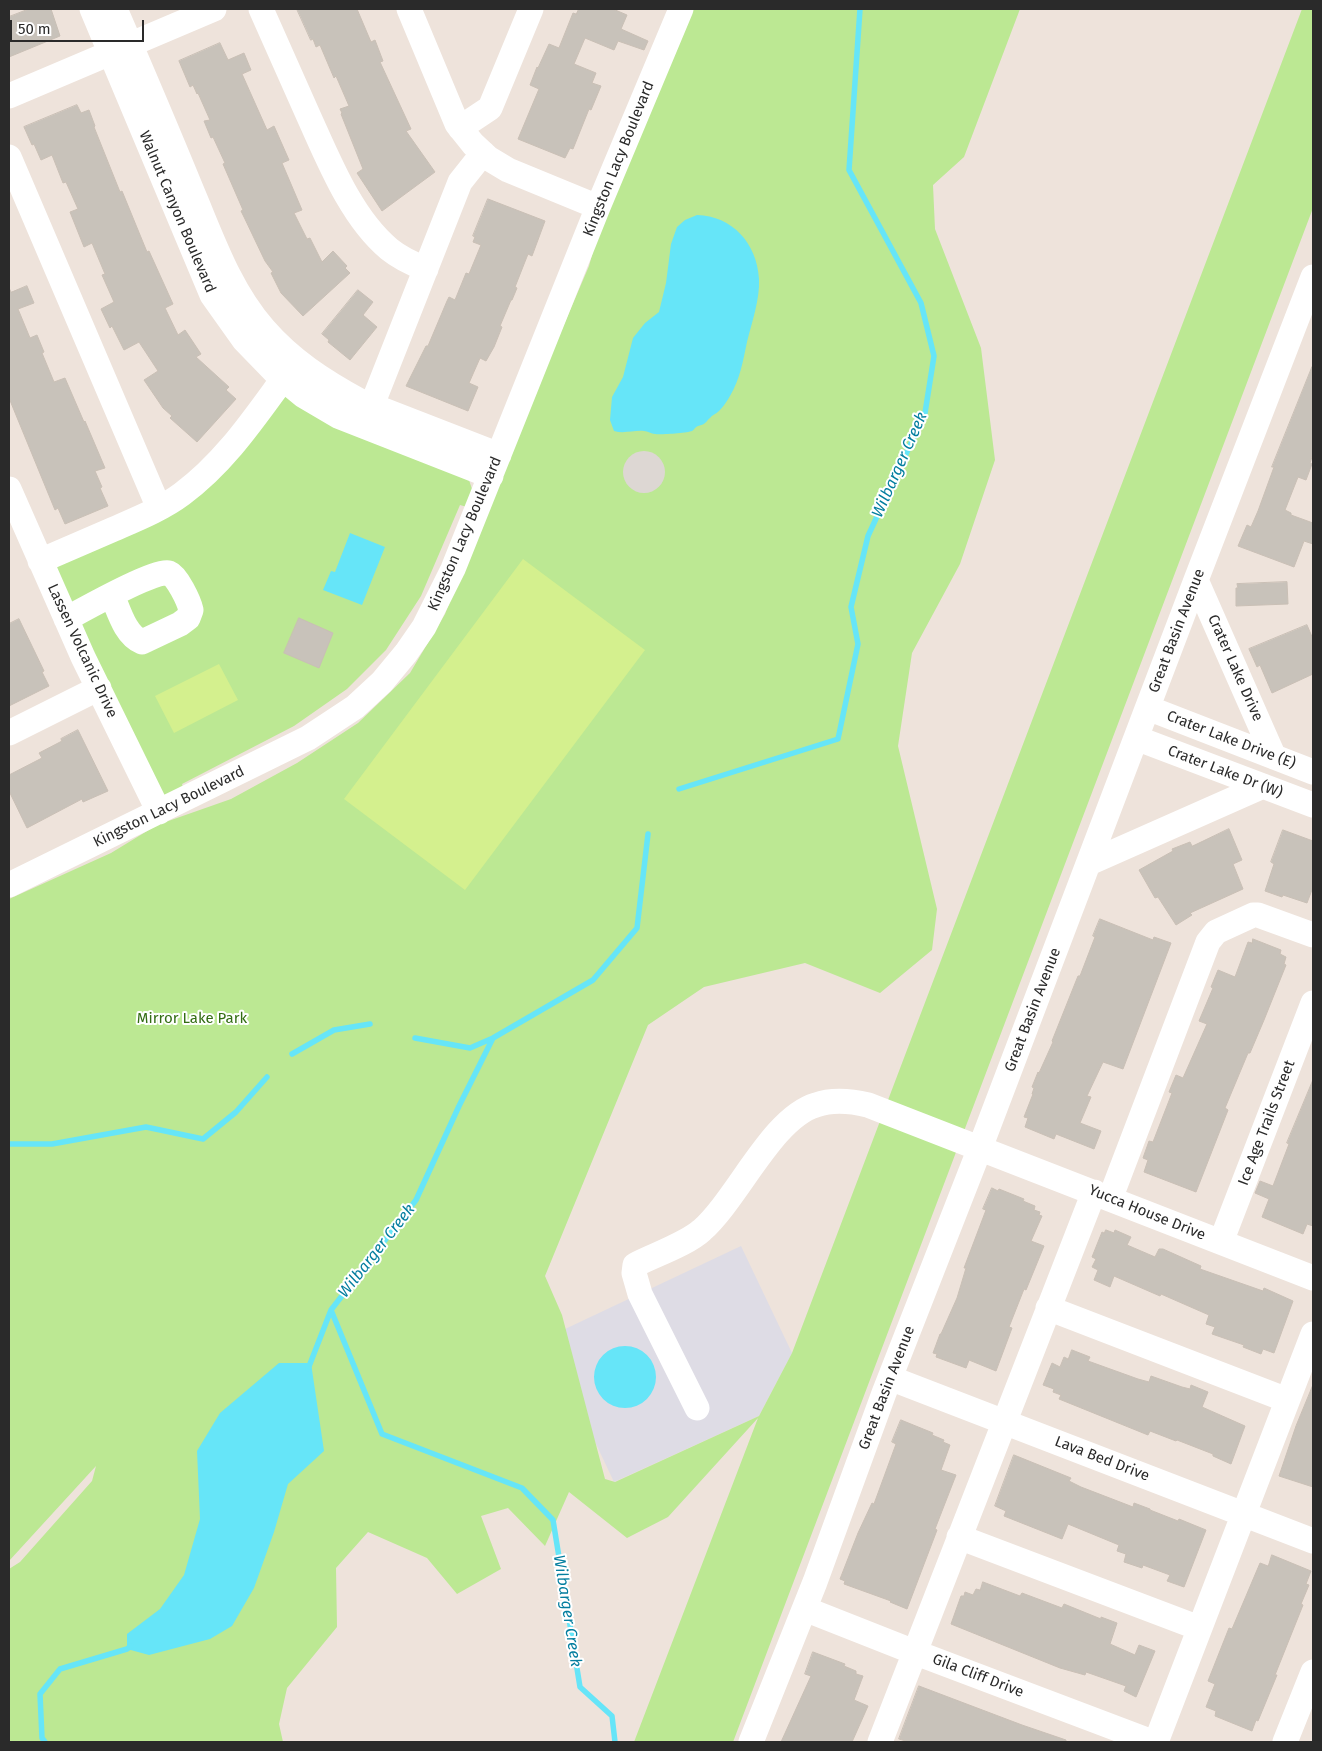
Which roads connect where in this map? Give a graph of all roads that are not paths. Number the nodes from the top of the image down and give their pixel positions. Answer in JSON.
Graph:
{"nodes":[{"id":1,"x":92,"y":9,"type":"edge"},
{"id":2,"x":115,"y":9,"type":"edge"},
{"id":3,"x":214,"y":9,"type":"edge"},
{"id":4,"x":261,"y":9,"type":"edge"},
{"id":5,"x":409,"y":9,"type":"edge"},
{"id":6,"x":531,"y":9,"type":"edge"},
{"id":7,"x":681,"y":9,"type":"edge"},
{"id":8,"x":120,"y":48,"type":"junction"},
{"id":9,"x":9,"y":96,"type":"edge"},
{"id":10,"x":460,"y":128,"type":"junction"},
{"id":11,"x":483,"y":153,"type":"junction"},
{"id":12,"x":9,"y":157,"type":"edge"},
{"id":13,"x":598,"y":208,"type":"junction"},
{"id":14,"x":426,"y":269,"type":"junction"},
{"id":15,"x":1311,"y":292,"type":"edge"},
{"id":16,"x":283,"y":379,"type":"junction"},
{"id":17,"x":372,"y":406,"type":"junction"},
{"id":18,"x":495,"y":465,"type":"junction"},
{"id":19,"x":9,"y":489,"type":"edge"},
{"id":20,"x":159,"y":508,"type":"junction"},
{"id":21,"x":40,"y":561,"type":"junction"},
{"id":22,"x":1196,"y":580,"type":"junction"},
{"id":23,"x":112,"y":595,"type":"dead end"},
{"id":24,"x":66,"y":619,"type":"junction"},
{"id":25,"x":99,"y":688,"type":"junction"},
{"id":26,"x":1148,"y":708,"type":"junction"},
{"id":27,"x":9,"y":733,"type":"edge"},
{"id":28,"x":1136,"y":738,"type":"junction"},
{"id":29,"x":1274,"y":757,"type":"junction"},
{"id":30,"x":1313,"y":772,"type":"edge"},
{"id":31,"x":1262,"y":786,"type":"junction"},
{"id":32,"x":1313,"y":805,"type":"edge"},
{"id":33,"x":159,"y":812,"type":"junction"},
{"id":34,"x":1089,"y":863,"type":"junction"},
{"id":35,"x":9,"y":885,"type":"edge"},
{"id":36,"x":1313,"y":935,"type":"edge"},
{"id":37,"x":1313,"y":1003,"type":"edge"},
{"id":38,"x":980,"y":1148,"type":"junction"},
{"id":39,"x":1102,"y":1195,"type":"junction"},
{"id":40,"x":1221,"y":1242,"type":"junction"},
{"id":41,"x":1313,"y":1278,"type":"edge"},
{"id":42,"x":1048,"y":1308,"type":"junction"},
{"id":43,"x":1313,"y":1334,"type":"edge"},
{"id":44,"x":890,"y":1378,"type":"junction"},
{"id":45,"x":1287,"y":1400,"type":"junction"},
{"id":46,"x":697,"y":1408,"type":"dead end"},
{"id":47,"x":1004,"y":1421,"type":"junction"},
{"id":48,"x":1244,"y":1514,"type":"junction"},
{"id":49,"x":959,"y":1537,"type":"junction"},
{"id":50,"x":1313,"y":1541,"type":"edge"},
{"id":51,"x":805,"y":1608,"type":"junction"},
{"id":52,"x":1199,"y":1628,"type":"junction"},
{"id":53,"x":914,"y":1652,"type":"junction"},
{"id":54,"x":1313,"y":1672,"type":"edge"},
{"id":55,"x":751,"y":1742,"type":"edge"},
{"id":56,"x":880,"y":1742,"type":"edge"},
{"id":57,"x":1152,"y":1742,"type":"edge"},
{"id":58,"x":1156,"y":1742,"type":"edge"},
{"id":59,"x":1285,"y":1742,"type":"edge"}],
"edges":[{"from":1,"to":8,"type":"street","name":"Walnut Canyon Boulevard"},
{"from":2,"to":8,"type":"street","name":"Walnut Canyon Boulevard"},
{"from":3,"to":8,"type":"street"},
{"from":4,"to":14,"type":"street"},
{"from":5,"to":10,"type":"street"},
{"from":6,"to":10,"type":"street"},
{"from":7,"to":13,"type":"street","name":"Kingston Lacy Boulevard"},
{"from":8,"to":9,"type":"street"},
{"from":8,"to":16,"type":"street","name":"Walnut Canyon Boulevard"},
{"from":8,"to":17,"type":"street","name":"Walnut Canyon Boulevard"},
{"from":10,"to":11,"type":"street"},
{"from":11,"to":13,"type":"street"},
{"from":11,"to":14,"type":"street"},
{"from":12,"to":20,"type":"street"},
{"from":13,"to":18,"type":"street","name":"Kingston Lacy Boulevard"},
{"from":14,"to":17,"type":"street"},
{"from":15,"to":22,"type":"street","name":"Great Basin Avenue"},
{"from":16,"to":18,"type":"street","name":"Walnut Canyon Boulevard"},
{"from":16,"to":20,"type":"street"},
{"from":17,"to":18,"type":"street","name":"Walnut Canyon Boulevard"},
{"from":18,"to":33,"type":"street","name":"Kingston Lacy Boulevard"},
{"from":19,"to":21,"type":"street","name":"Lassen Volcanic Drive"},
{"from":20,"to":21,"type":"street"},
{"from":21,"to":24,"type":"street","name":"Lassen Volcanic Drive"},
{"from":22,"to":26,"type":"street","name":"Great Basin Avenue"},
{"from":22,"to":29,"type":"street","name":"Crater Lake Drive"},
{"from":23,"to":24,"type":"street"},
{"from":24,"to":25,"type":"street","name":"Lassen Volcanic Drive"},
{"from":25,"to":27,"type":"street"},
{"from":25,"to":33,"type":"street","name":"Lassen Volcanic Drive"},
{"from":26,"to":28,"type":"street","name":"Great Basin Avenue"},
{"from":26,"to":29,"type":"street","name":"Crater Lake Drive (E)"},
{"from":28,"to":31,"type":"street","name":"Crater Lake Dr (W)"},
{"from":28,"to":34,"type":"street","name":"Great Basin Avenue"},
{"from":29,"to":30,"type":"street","name":"Crater Lake Drive (E)"},
{"from":31,"to":32,"type":"street","name":"Crater Lake Dr (W)"},
{"from":31,"to":34,"type":"street"},
{"from":33,"to":35,"type":"street","name":"Kingston Lacy Boulevard"},
{"from":34,"to":38,"type":"street","name":"Great Basin Avenue"},
{"from":36,"to":39,"type":"street"},
{"from":37,"to":40,"type":"street","name":"Ice Age Trails Street"},
{"from":38,"to":39,"type":"street","name":"Yucca House Drive"},
{"from":38,"to":44,"type":"street","name":"Great Basin Avenue"},
{"from":38,"to":46,"type":"street","name":"Yucca House Drive"},
{"from":39,"to":40,"type":"street","name":"Yucca House Drive"},
{"from":39,"to":42,"type":"street"},
{"from":40,"to":41,"type":"street","name":"Yucca House Drive"},
{"from":42,"to":45,"type":"street"},
{"from":42,"to":47,"type":"street"},
{"from":43,"to":45,"type":"street"},
{"from":44,"to":47,"type":"street","name":"Lava Bed Drive"},
{"from":44,"to":51,"type":"street","name":"Great Basin Avenue"},
{"from":45,"to":48,"type":"street"},
{"from":47,"to":48,"type":"street","name":"Lava Bed Drive"},
{"from":47,"to":49,"type":"street"},
{"from":48,"to":50,"type":"street","name":"Lava Bed Drive"},
{"from":48,"to":52,"type":"street"},
{"from":49,"to":52,"type":"street"},
{"from":49,"to":53,"type":"street"},
{"from":51,"to":53,"type":"street","name":"Gila Cliff Drive"},
{"from":51,"to":55,"type":"street","name":"Great Basin Avenue"},
{"from":52,"to":58,"type":"street"},
{"from":53,"to":56,"type":"street"},
{"from":53,"to":57,"type":"street","name":"Gila Cliff Drive"},
{"from":54,"to":59,"type":"street"}]}
